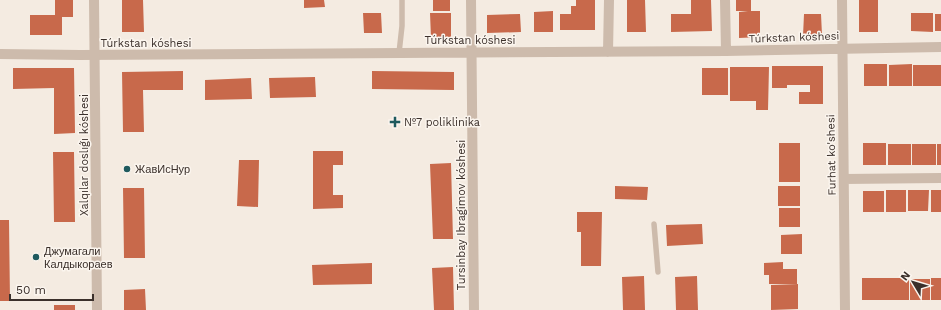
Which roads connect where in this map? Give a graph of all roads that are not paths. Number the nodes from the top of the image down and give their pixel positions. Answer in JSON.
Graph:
{"nodes":[{"id":1,"x":94,"y":0,"type":"edge"},
{"id":2,"x":402,"y":0,"type":"edge"},
{"id":3,"x":471,"y":0,"type":"edge"},
{"id":4,"x":609,"y":0,"type":"edge"},
{"id":5,"x":725,"y":0,"type":"edge"},
{"id":6,"x":842,"y":0,"type":"edge"},
{"id":7,"x":941,"y":47,"type":"edge"},
{"id":8,"x":842,"y":48,"type":"junction"},
{"id":9,"x":726,"y":51,"type":"junction"},
{"id":10,"x":472,"y":52,"type":"junction"},
{"id":11,"x":608,"y":52,"type":"junction"},
{"id":12,"x":399,"y":53,"type":"junction"},
{"id":13,"x":0,"y":54,"type":"edge"},
{"id":14,"x":95,"y":55,"type":"junction"},
{"id":15,"x":844,"y":178,"type":"junction"},
{"id":16,"x":941,"y":178,"type":"edge"},
{"id":17,"x":654,"y":224,"type":"dead end"},
{"id":18,"x":658,"y":272,"type":"dead end"},
{"id":19,"x":97,"y":310,"type":"edge"},
{"id":20,"x":474,"y":310,"type":"edge"},
{"id":21,"x":844,"y":310,"type":"edge"}],
"edges":[{"from":1,"to":14,"type":"street","name":"Xalqılar doslıǵı kóshesi"},
{"from":2,"to":12,"type":"lane"},
{"from":3,"to":10,"type":"street","name":"Tursinbay Ibragimov kóshesi"},
{"from":4,"to":11,"type":"street"},
{"from":5,"to":9,"type":"street"},
{"from":6,"to":8,"type":"street","name":"Furhat ko'shesi"},
{"from":7,"to":8,"type":"street","name":"Túrkstan kóshesi"},
{"from":8,"to":9,"type":"street","name":"Túrkstan kóshesi"},
{"from":8,"to":15,"type":"street","name":"Furhat ko'shesi"},
{"from":9,"to":11,"type":"street","name":"Túrkstan kóshesi"},
{"from":10,"to":11,"type":"street","name":"Túrkstan kóshesi"},
{"from":10,"to":12,"type":"street","name":"Túrkstan kóshesi"},
{"from":10,"to":20,"type":"street","name":"Tursinbay Ibragimov kóshesi"},
{"from":12,"to":14,"type":"street","name":"Túrkstan kóshesi"},
{"from":13,"to":14,"type":"street","name":"Túrkstan kóshesi"},
{"from":14,"to":19,"type":"street","name":"Xalqılar doslıǵı kóshesi"},
{"from":15,"to":16,"type":"street"},
{"from":15,"to":21,"type":"street","name":"Furhat ko'shesi"},
{"from":17,"to":18,"type":"lane"}]}
